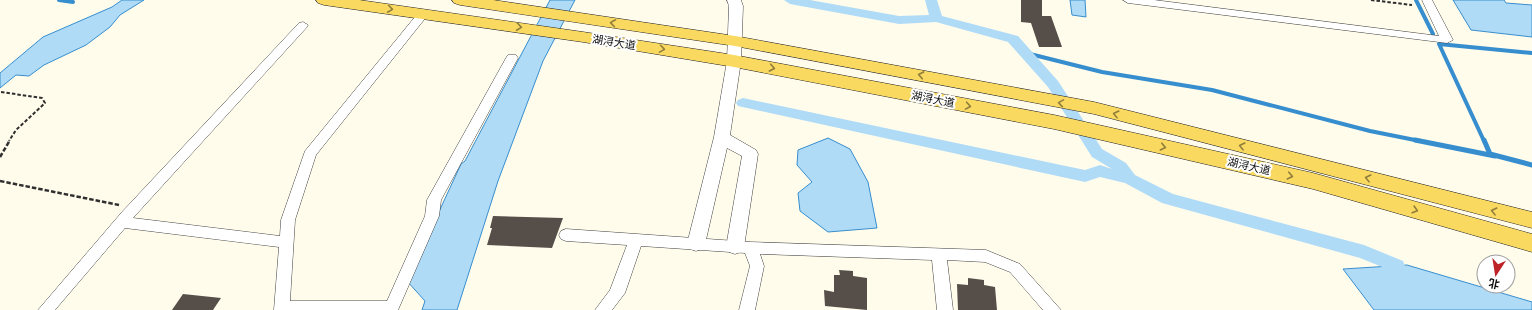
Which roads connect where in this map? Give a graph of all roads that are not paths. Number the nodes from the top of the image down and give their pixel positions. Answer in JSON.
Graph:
{"nodes":[{"id":1,"x":324,"y":0,"type":"edge"},
{"id":2,"x":460,"y":0,"type":"edge"},
{"id":3,"x":734,"y":0,"type":"edge"},
{"id":4,"x":1128,"y":0,"type":"edge"},
{"id":5,"x":1132,"y":0,"type":"edge"},
{"id":6,"x":1427,"y":0,"type":"edge"},
{"id":7,"x":423,"y":14,"type":"junction"},
{"id":8,"x":303,"y":25,"type":"dead end"},
{"id":9,"x":735,"y":41,"type":"junction"},
{"id":10,"x":512,"y":58,"type":"dead end"},
{"id":11,"x":734,"y":61,"type":"junction"},
{"id":12,"x":722,"y":137,"type":"junction"},
{"id":13,"x":1532,"y":220,"type":"edge"},
{"id":14,"x":122,"y":222,"type":"junction"},
{"id":15,"x":566,"y":235,"type":"dead end"},
{"id":16,"x":637,"y":240,"type":"junction"},
{"id":17,"x":287,"y":242,"type":"junction"},
{"id":18,"x":1532,"y":243,"type":"edge"},
{"id":19,"x":696,"y":244,"type":"junction"},
{"id":20,"x":743,"y":248,"type":"junction"},
{"id":21,"x":939,"y":255,"type":"junction"},
{"id":22,"x":282,"y":309,"type":"edge"},
{"id":23,"x":46,"y":310,"type":"edge"},
{"id":24,"x":603,"y":310,"type":"edge"},
{"id":25,"x":747,"y":310,"type":"edge"},
{"id":26,"x":946,"y":310,"type":"edge"},
{"id":27,"x":1053,"y":310,"type":"edge"}],
"edges":[{"from":1,"to":7,"type":"main road","name":"湖浔大道","one_way":true},
{"from":9,"to":2,"type":"main road","name":"湖浔大道","one_way":true},
{"from":3,"to":9,"type":"street"},
{"from":4,"to":5,"type":"street"},
{"from":5,"to":6,"type":"street"},
{"from":7,"to":11,"type":"main road","name":"湖浔大道","one_way":true},
{"from":7,"to":17,"type":"street"},
{"from":8,"to":14,"type":"street"},
{"from":9,"to":11,"type":"street"},
{"from":13,"to":9,"type":"main road","name":"湖浔大道","one_way":true},
{"from":10,"to":22,"type":"street"},
{"from":11,"to":12,"type":"street"},
{"from":11,"to":18,"type":"main road","name":"湖浔大道","one_way":true},
{"from":12,"to":19,"type":"street"},
{"from":12,"to":20,"type":"street"},
{"from":14,"to":17,"type":"street"},
{"from":14,"to":23,"type":"street"},
{"from":15,"to":16,"type":"street"},
{"from":16,"to":19,"type":"street"},
{"from":16,"to":24,"type":"street"},
{"from":17,"to":22,"type":"street"},
{"from":19,"to":20,"type":"street"},
{"from":20,"to":21,"type":"street"},
{"from":20,"to":25,"type":"street"},
{"from":21,"to":26,"type":"street"},
{"from":21,"to":27,"type":"street"}]}
